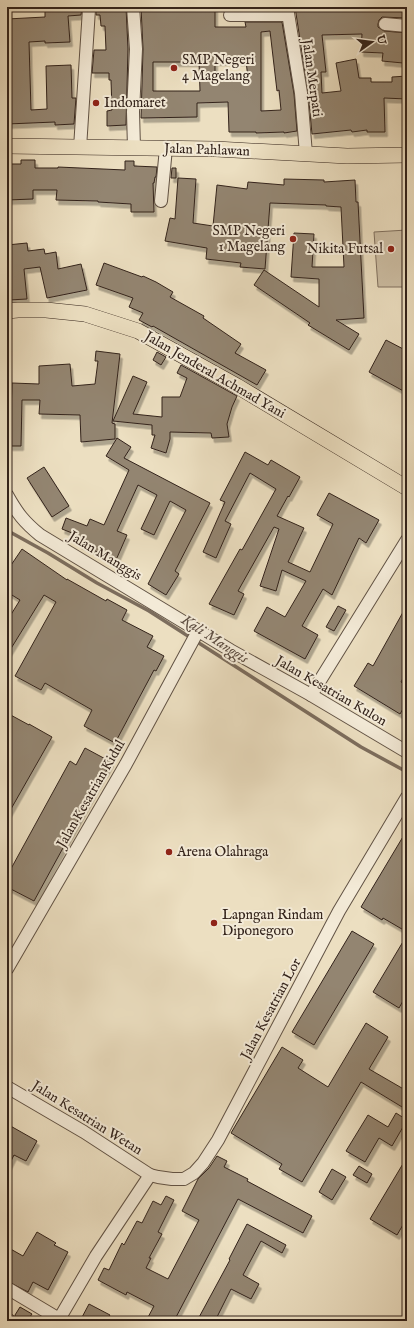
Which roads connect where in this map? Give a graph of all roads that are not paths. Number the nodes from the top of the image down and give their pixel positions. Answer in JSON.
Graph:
{"nodes":[{"id":1,"x":133,"y":7,"type":"edge"},
{"id":2,"x":89,"y":9,"type":"dead end"},
{"id":3,"x":287,"y":11,"type":"edge"},
{"id":4,"x":230,"y":15,"type":"dead end"},
{"id":5,"x":385,"y":24,"type":"dead end"},
{"id":6,"x":407,"y":26,"type":"edge"},
{"id":7,"x":7,"y":146,"type":"edge"},
{"id":8,"x":80,"y":148,"type":"junction"},
{"id":9,"x":134,"y":148,"type":"junction"},
{"id":10,"x":166,"y":148,"type":"junction"},
{"id":11,"x":306,"y":154,"type":"junction"},
{"id":12,"x":407,"y":155,"type":"edge"},
{"id":13,"x":161,"y":201,"type":"dead end"},
{"id":14,"x":7,"y":311,"type":"edge"},
{"id":15,"x":407,"y":488,"type":"edge"},
{"id":16,"x":7,"y":495,"type":"edge"},
{"id":17,"x":407,"y":540,"type":"edge"},
{"id":18,"x":198,"y":631,"type":"junction"},
{"id":19,"x":311,"y":696,"type":"junction"},
{"id":20,"x":407,"y":752,"type":"edge"},
{"id":21,"x":407,"y":797,"type":"edge"},
{"id":22,"x":7,"y":969,"type":"edge"},
{"id":23,"x":7,"y":1087,"type":"edge"},
{"id":24,"x":150,"y":1175,"type":"junction"},
{"id":25,"x":7,"y":1288,"type":"edge"},
{"id":26,"x":7,"y":1319,"type":"edge"},
{"id":27,"x":59,"y":1320,"type":"edge"},
{"id":28,"x":10,"y":1321,"type":"edge"}],
"edges":[{"from":1,"to":9,"type":"street"},
{"from":2,"to":8,"type":"street"},
{"from":3,"to":4,"type":"street"},
{"from":3,"to":11,"type":"street","name":"Jalan Merpati"},
{"from":5,"to":6,"type":"street"},
{"from":7,"to":8,"type":"main road","name":"Jalan Pahlawan"},
{"from":8,"to":9,"type":"main road","name":"Jalan Pahlawan"},
{"from":9,"to":10,"type":"main road","name":"Jalan Pahlawan"},
{"from":10,"to":11,"type":"main road","name":"Jalan Pahlawan"},
{"from":10,"to":13,"type":"street"},
{"from":11,"to":12,"type":"main road","name":"Jalan Pahlawan"},
{"from":14,"to":15,"type":"main road","name":"Jalan Jenderal Achmad Yani"},
{"from":16,"to":18,"type":"street","name":"Jalan Manggis"},
{"from":17,"to":19,"type":"street"},
{"from":18,"to":19,"type":"street","name":"Jalan Kesatrian Kulon"},
{"from":18,"to":22,"type":"street","name":"Jalan Kesatrian Kidul"},
{"from":19,"to":20,"type":"street","name":"Jalan Kesatrian Kulon"},
{"from":21,"to":24,"type":"street","name":"Jalan Kesatrian Lor"},
{"from":23,"to":24,"type":"street","name":"Jalan Kesatrian Wetan"},
{"from":24,"to":27,"type":"street"},
{"from":25,"to":27,"type":"street"},
{"from":26,"to":28,"type":"street"}]}
